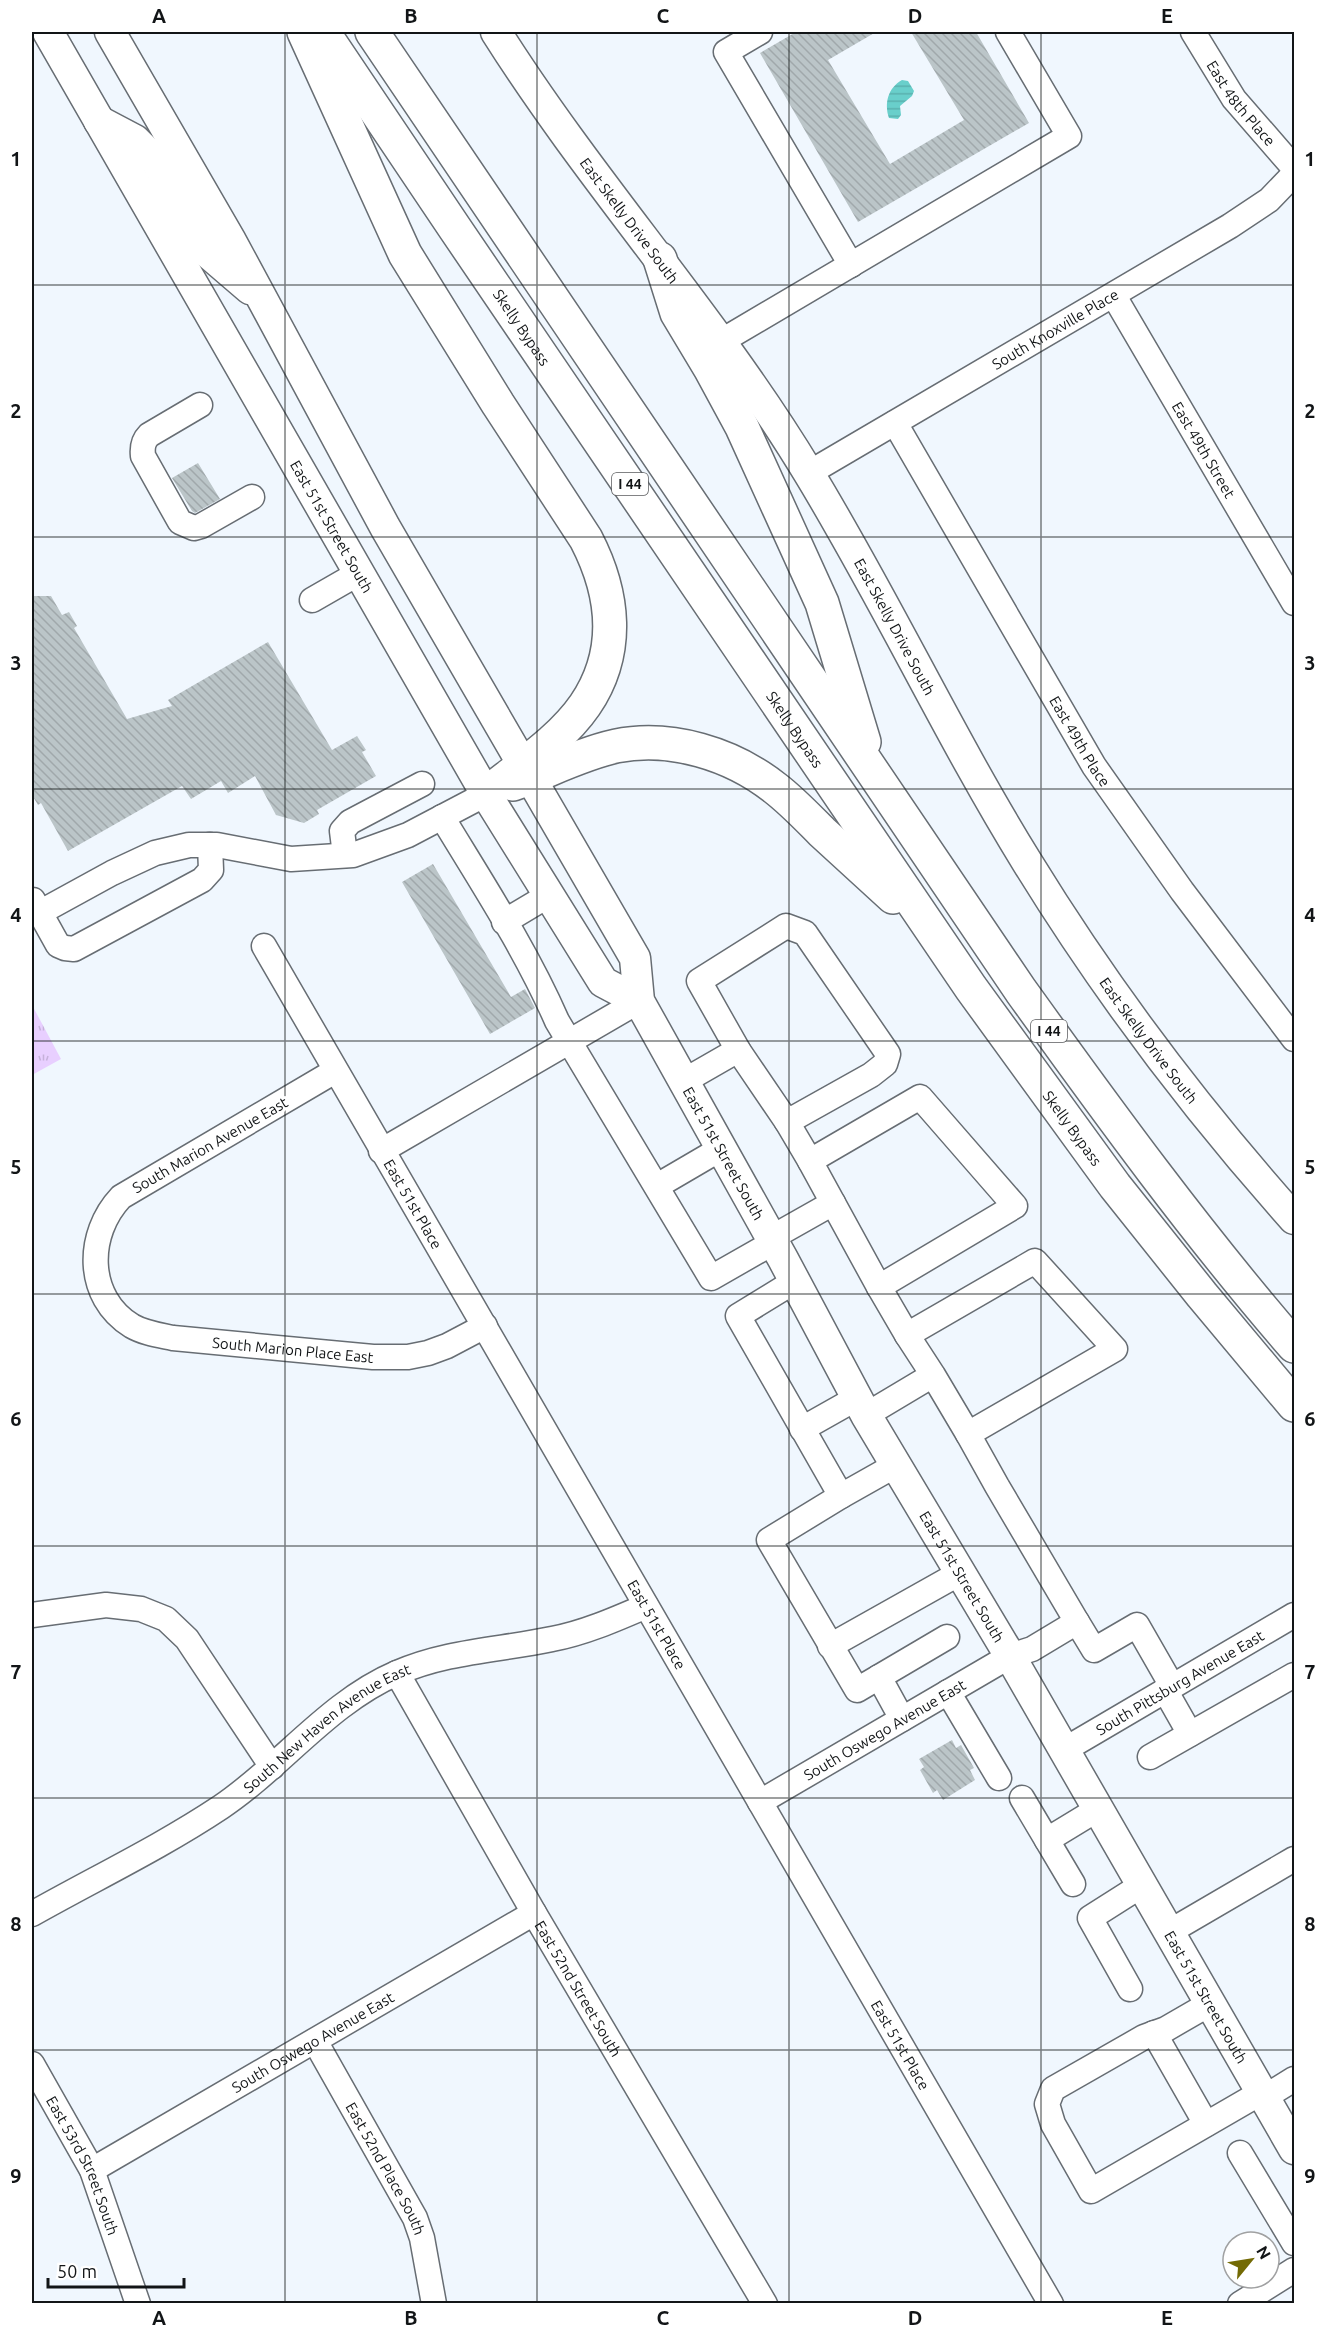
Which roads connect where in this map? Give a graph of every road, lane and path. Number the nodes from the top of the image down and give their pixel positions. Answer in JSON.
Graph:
{"nodes":[{"id":1,"x":48,"y":32,"type":"edge"},
{"id":2,"x":110,"y":32,"type":"edge"},
{"id":3,"x":304,"y":32,"type":"edge"},
{"id":4,"x":323,"y":32,"type":"edge"},
{"id":5,"x":372,"y":32,"type":"edge"},
{"id":6,"x":496,"y":32,"type":"edge"},
{"id":7,"x":760,"y":32,"type":"edge"},
{"id":8,"x":1008,"y":32,"type":"edge"},
{"id":9,"x":1193,"y":32,"type":"edge"},
{"id":10,"x":99,"y":121,"type":"junction"},
{"id":11,"x":1294,"y":168,"type":"edge"},
{"id":12,"x":1294,"y":174,"type":"edge"},
{"id":13,"x":660,"y":260,"type":"junction"},
{"id":14,"x":851,"y":265,"type":"junction"},
{"id":15,"x":1114,"y":296,"type":"junction"},
{"id":16,"x":262,"y":299,"type":"junction"},
{"id":17,"x":720,"y":342,"type":"junction"},
{"id":18,"x":200,"y":405,"type":"dead end"},
{"id":19,"x":895,"y":423,"type":"junction"},
{"id":20,"x":809,"y":473,"type":"junction"},
{"id":21,"x":252,"y":496,"type":"dead end"},
{"id":22,"x":359,"y":573,"type":"junction"},
{"id":23,"x":312,"y":600,"type":"dead end"},
{"id":24,"x":1294,"y":603,"type":"edge"},
{"id":25,"x":527,"y":771,"type":"junction"},
{"id":26,"x":874,"y":775,"type":"junction"},
{"id":27,"x":422,"y":784,"type":"dead end"},
{"id":28,"x":486,"y":794,"type":"junction"},
{"id":29,"x":442,"y":817,"type":"junction"},
{"id":30,"x":210,"y":845,"type":"junction"},
{"id":31,"x":345,"y":855,"type":"junction"},
{"id":32,"x":549,"y":895,"type":"junction"},
{"id":33,"x":35,"y":905,"type":"edge"},
{"id":34,"x":504,"y":922,"type":"junction"},
{"id":35,"x":936,"y":937,"type":"junction"},
{"id":36,"x":264,"y":946,"type":"dead end"},
{"id":37,"x":639,"y":1001,"type":"junction"},
{"id":38,"x":1294,"y":1039,"type":"edge"},
{"id":39,"x":571,"y":1041,"type":"junction"},
{"id":40,"x":738,"y":1050,"type":"junction"},
{"id":41,"x":335,"y":1071,"type":"junction"},
{"id":42,"x":684,"y":1081,"type":"junction"},
{"id":43,"x":787,"y":1122,"type":"junction"},
{"id":44,"x":722,"y":1148,"type":"junction"},
{"id":45,"x":381,"y":1151,"type":"junction"},
{"id":46,"x":810,"y":1161,"type":"junction"},
{"id":47,"x":657,"y":1186,"type":"junction"},
{"id":48,"x":833,"y":1203,"type":"junction"},
{"id":49,"x":1294,"y":1219,"type":"edge"},
{"id":50,"x":773,"y":1240,"type":"junction"},
{"id":51,"x":795,"y":1281,"type":"junction"},
{"id":52,"x":879,"y":1287,"type":"junction"},
{"id":53,"x":107,"y":1302,"type":"joint"},
{"id":54,"x":485,"y":1326,"type":"junction"},
{"id":55,"x":907,"y":1335,"type":"junction"},
{"id":56,"x":1294,"y":1346,"type":"edge"},
{"id":57,"x":933,"y":1375,"type":"junction"},
{"id":58,"x":1294,"y":1405,"type":"edge"},
{"id":59,"x":862,"y":1406,"type":"junction"},
{"id":60,"x":802,"y":1429,"type":"junction"},
{"id":61,"x":968,"y":1434,"type":"junction"},
{"id":62,"x":896,"y":1465,"type":"junction"},
{"id":63,"x":841,"y":1496,"type":"junction"},
{"id":64,"x":960,"y":1573,"type":"junction"},
{"id":65,"x":646,"y":1606,"type":"junction"},
{"id":66,"x":32,"y":1615,"type":"edge"},
{"id":67,"x":1294,"y":1615,"type":"edge"},
{"id":68,"x":1077,"y":1622,"type":"junction"},
{"id":69,"x":947,"y":1637,"type":"dead end"},
{"id":70,"x":830,"y":1646,"type":"junction"},
{"id":71,"x":1010,"y":1656,"type":"junction"},
{"id":72,"x":397,"y":1673,"type":"junction"},
{"id":73,"x":1294,"y":1675,"type":"edge"},
{"id":74,"x":879,"y":1677,"type":"junction"},
{"id":75,"x":1168,"y":1688,"type":"junction"},
{"id":76,"x":948,"y":1692,"type":"junction"},
{"id":77,"x":902,"y":1719,"type":"junction"},
{"id":78,"x":1190,"y":1734,"type":"junction"},
{"id":79,"x":1064,"y":1750,"type":"junction"},
{"id":80,"x":1150,"y":1757,"type":"dead end"},
{"id":81,"x":272,"y":1767,"type":"junction"},
{"id":82,"x":999,"y":1778,"type":"dead end"},
{"id":83,"x":1022,"y":1798,"type":"dead end"},
{"id":84,"x":760,"y":1802,"type":"junction"},
{"id":85,"x":1098,"y":1809,"type":"junction"},
{"id":86,"x":1047,"y":1840,"type":"junction"},
{"id":87,"x":1294,"y":1859,"type":"edge"},
{"id":88,"x":1073,"y":1884,"type":"dead end"},
{"id":89,"x":1142,"y":1885,"type":"junction"},
{"id":90,"x":534,"y":1913,"type":"junction"},
{"id":91,"x":32,"y":1914,"type":"edge"},
{"id":92,"x":1169,"y":1932,"type":"junction"},
{"id":93,"x":1130,"y":1989,"type":"dead end"},
{"id":94,"x":1211,"y":2003,"type":"junction"},
{"id":95,"x":1154,"y":2033,"type":"junction"},
{"id":96,"x":315,"y":2041,"type":"junction"},
{"id":97,"x":32,"y":2064,"type":"edge"},
{"id":98,"x":1294,"y":2079,"type":"edge"},
{"id":99,"x":1263,"y":2094,"type":"junction"},
{"id":100,"x":1206,"y":2124,"type":"junction"},
{"id":101,"x":1294,"y":2149,"type":"edge"},
{"id":102,"x":1240,"y":2153,"type":"dead end"},
{"id":103,"x":92,"y":2170,"type":"junction"},
{"id":104,"x":1294,"y":2244,"type":"edge"},
{"id":105,"x":1294,"y":2270,"type":"edge"},
{"id":106,"x":138,"y":2304,"type":"edge"},
{"id":107,"x":434,"y":2304,"type":"edge"},
{"id":108,"x":765,"y":2304,"type":"edge"},
{"id":109,"x":1051,"y":2304,"type":"edge"},
{"id":110,"x":1240,"y":2304,"type":"edge"}],
"edges":[{"from":1,"to":10,"type":"main road","name":"East 51st Street South"},
{"from":2,"to":16,"type":"main road","name":"East 51st Street South"},
{"from":3,"to":25,"type":"highway"},
{"from":4,"to":35,"type":"highway","name":"Skelly Bypass","number":"I 44"},
{"from":5,"to":26,"type":"highway","number":"I 44"},
{"from":6,"to":13,"type":"main road","name":"East Skelly Drive South"},
{"from":7,"to":14,"type":"street"},
{"from":8,"to":14,"type":"street"},
{"from":9,"to":11,"type":"street","name":"East 48th Place"},
{"from":10,"to":16,"type":"main road"},
{"from":10,"to":22,"type":"main road","name":"East 51st Street South"},
{"from":12,"to":15,"type":"street","name":"South Knoxville Place"},
{"from":13,"to":17,"type":"main road","name":"East Skelly Drive South"},
{"from":13,"to":26,"type":"highway"},
{"from":14,"to":17,"type":"street"},
{"from":15,"to":19,"type":"street","name":"South Knoxville Place"},
{"from":15,"to":24,"type":"street","name":"East 49th Street"},
{"from":16,"to":25,"type":"main road","name":"East 51st Street South"},
{"from":17,"to":20,"type":"main road","name":"East Skelly Drive South"},
{"from":18,"to":21,"type":"street"},
{"from":19,"to":20,"type":"street","name":"South Knoxville Place"},
{"from":19,"to":38,"type":"street","name":"East 49th Place"},
{"from":20,"to":49,"type":"main road","name":"East Skelly Drive South"},
{"from":22,"to":23,"type":"street"},
{"from":22,"to":28,"type":"main road","name":"East 51st Street South"},
{"from":25,"to":28,"type":"highway"},
{"from":25,"to":35,"type":"highway"},
{"from":25,"to":37,"type":"main road","name":"East 51st Street South"},
{"from":26,"to":56,"type":"highway","number":"I 44"},
{"from":27,"to":31,"type":"street"},
{"from":28,"to":29,"type":"street"},
{"from":28,"to":32,"type":"main road","name":"East 51st Street South"},
{"from":29,"to":31,"type":"street"},
{"from":29,"to":34,"type":"street"},
{"from":30,"to":31,"type":"street"},
{"from":30,"to":33,"type":"street"},
{"from":30,"to":33,"type":"street"},
{"from":32,"to":34,"type":"street"},
{"from":32,"to":37,"type":"main road","name":"East 51st Street South"},
{"from":34,"to":39,"type":"street"},
{"from":35,"to":58,"type":"highway","name":"Skelly Bypass","number":"I 44"},
{"from":36,"to":41,"type":"street","name":"East 51st Place"},
{"from":37,"to":39,"type":"street"},
{"from":37,"to":42,"type":"main road","name":"East 51st Street South"},
{"from":39,"to":45,"type":"street"},
{"from":39,"to":47,"type":"street"},
{"from":40,"to":42,"type":"street"},
{"from":40,"to":43,"type":"street"},
{"from":40,"to":43,"type":"street"},
{"from":41,"to":45,"type":"street","name":"East 51st Place"},
{"from":41,"to":53,"type":"street","name":"South Marion Avenue East"},
{"from":42,"to":44,"type":"main road","name":"East 51st Street South"},
{"from":43,"to":46,"type":"street"},
{"from":44,"to":47,"type":"street"},
{"from":44,"to":50,"type":"main road","name":"East 51st Street South"},
{"from":45,"to":54,"type":"street","name":"East 51st Place"},
{"from":46,"to":48,"type":"street"},
{"from":46,"to":52,"type":"street"},
{"from":47,"to":50,"type":"street"},
{"from":48,"to":50,"type":"street"},
{"from":48,"to":52,"type":"street"},
{"from":50,"to":51,"type":"main road","name":"East 51st Street South"},
{"from":51,"to":59,"type":"main road","name":"East 51st Street South"},
{"from":51,"to":60,"type":"street"},
{"from":52,"to":55,"type":"street"},
{"from":53,"to":54,"type":"street","name":"South Marion Place East"},
{"from":54,"to":65,"type":"street","name":"East 51st Place"},
{"from":55,"to":57,"type":"street"},
{"from":55,"to":61,"type":"street"},
{"from":57,"to":59,"type":"street"},
{"from":57,"to":61,"type":"street"},
{"from":59,"to":60,"type":"street"},
{"from":59,"to":62,"type":"main road","name":"East 51st Street South"},
{"from":60,"to":63,"type":"street"},
{"from":61,"to":68,"type":"street"},
{"from":62,"to":63,"type":"street"},
{"from":62,"to":64,"type":"main road","name":"East 51st Street South"},
{"from":63,"to":70,"type":"street"},
{"from":64,"to":70,"type":"street"},
{"from":64,"to":71,"type":"main road","name":"East 51st Street South"},
{"from":65,"to":72,"type":"street","name":"South New Haven Avenue East"},
{"from":65,"to":84,"type":"street","name":"East 51st Place"},
{"from":66,"to":81,"type":"street"},
{"from":67,"to":75,"type":"street","name":"South Pittsburg Avenue East"},
{"from":68,"to":71,"type":"street","name":"South Oswego Avenue East"},
{"from":68,"to":75,"type":"street"},
{"from":69,"to":74,"type":"street"},
{"from":70,"to":74,"type":"street"},
{"from":71,"to":76,"type":"street","name":"South Oswego Avenue East"},
{"from":71,"to":79,"type":"main road","name":"East 51st Street South"},
{"from":72,"to":81,"type":"street","name":"South New Haven Avenue East"},
{"from":72,"to":90,"type":"street","name":"East 52nd Street South"},
{"from":73,"to":78,"type":"street"},
{"from":74,"to":77,"type":"street"},
{"from":75,"to":78,"type":"street"},
{"from":75,"to":79,"type":"street","name":"South Pittsburg Avenue East"},
{"from":76,"to":77,"type":"street","name":"South Oswego Avenue East"},
{"from":76,"to":82,"type":"street"},
{"from":77,"to":84,"type":"street","name":"South Oswego Avenue East"},
{"from":78,"to":80,"type":"street"},
{"from":79,"to":85,"type":"main road","name":"East 51st Street South"},
{"from":81,"to":91,"type":"street","name":"South New Haven Avenue East"},
{"from":83,"to":86,"type":"street"},
{"from":84,"to":109,"type":"street","name":"East 51st Place"},
{"from":85,"to":86,"type":"street"},
{"from":85,"to":89,"type":"main road","name":"East 51st Street South"},
{"from":86,"to":88,"type":"street"},
{"from":87,"to":92,"type":"street"},
{"from":89,"to":92,"type":"main road","name":"East 51st Street South"},
{"from":89,"to":93,"type":"street"},
{"from":90,"to":96,"type":"street","name":"South Oswego Avenue East"},
{"from":90,"to":108,"type":"street","name":"East 52nd Street South"},
{"from":92,"to":94,"type":"main road","name":"East 51st Street South"},
{"from":94,"to":95,"type":"street"},
{"from":94,"to":99,"type":"main road","name":"East 51st Street South"},
{"from":95,"to":100,"type":"street"},
{"from":95,"to":100,"type":"street"},
{"from":96,"to":103,"type":"street","name":"South Oswego Avenue East"},
{"from":96,"to":107,"type":"street","name":"East 52nd Place South"},
{"from":97,"to":103,"type":"street","name":"East 53rd Street South"},
{"from":98,"to":99,"type":"street"},
{"from":99,"to":100,"type":"street"},
{"from":99,"to":101,"type":"main road","name":"East 51st Street South"},
{"from":102,"to":104,"type":"street"},
{"from":103,"to":106,"type":"street","name":"East 53rd Street South"},
{"from":105,"to":110,"type":"street"}]}
